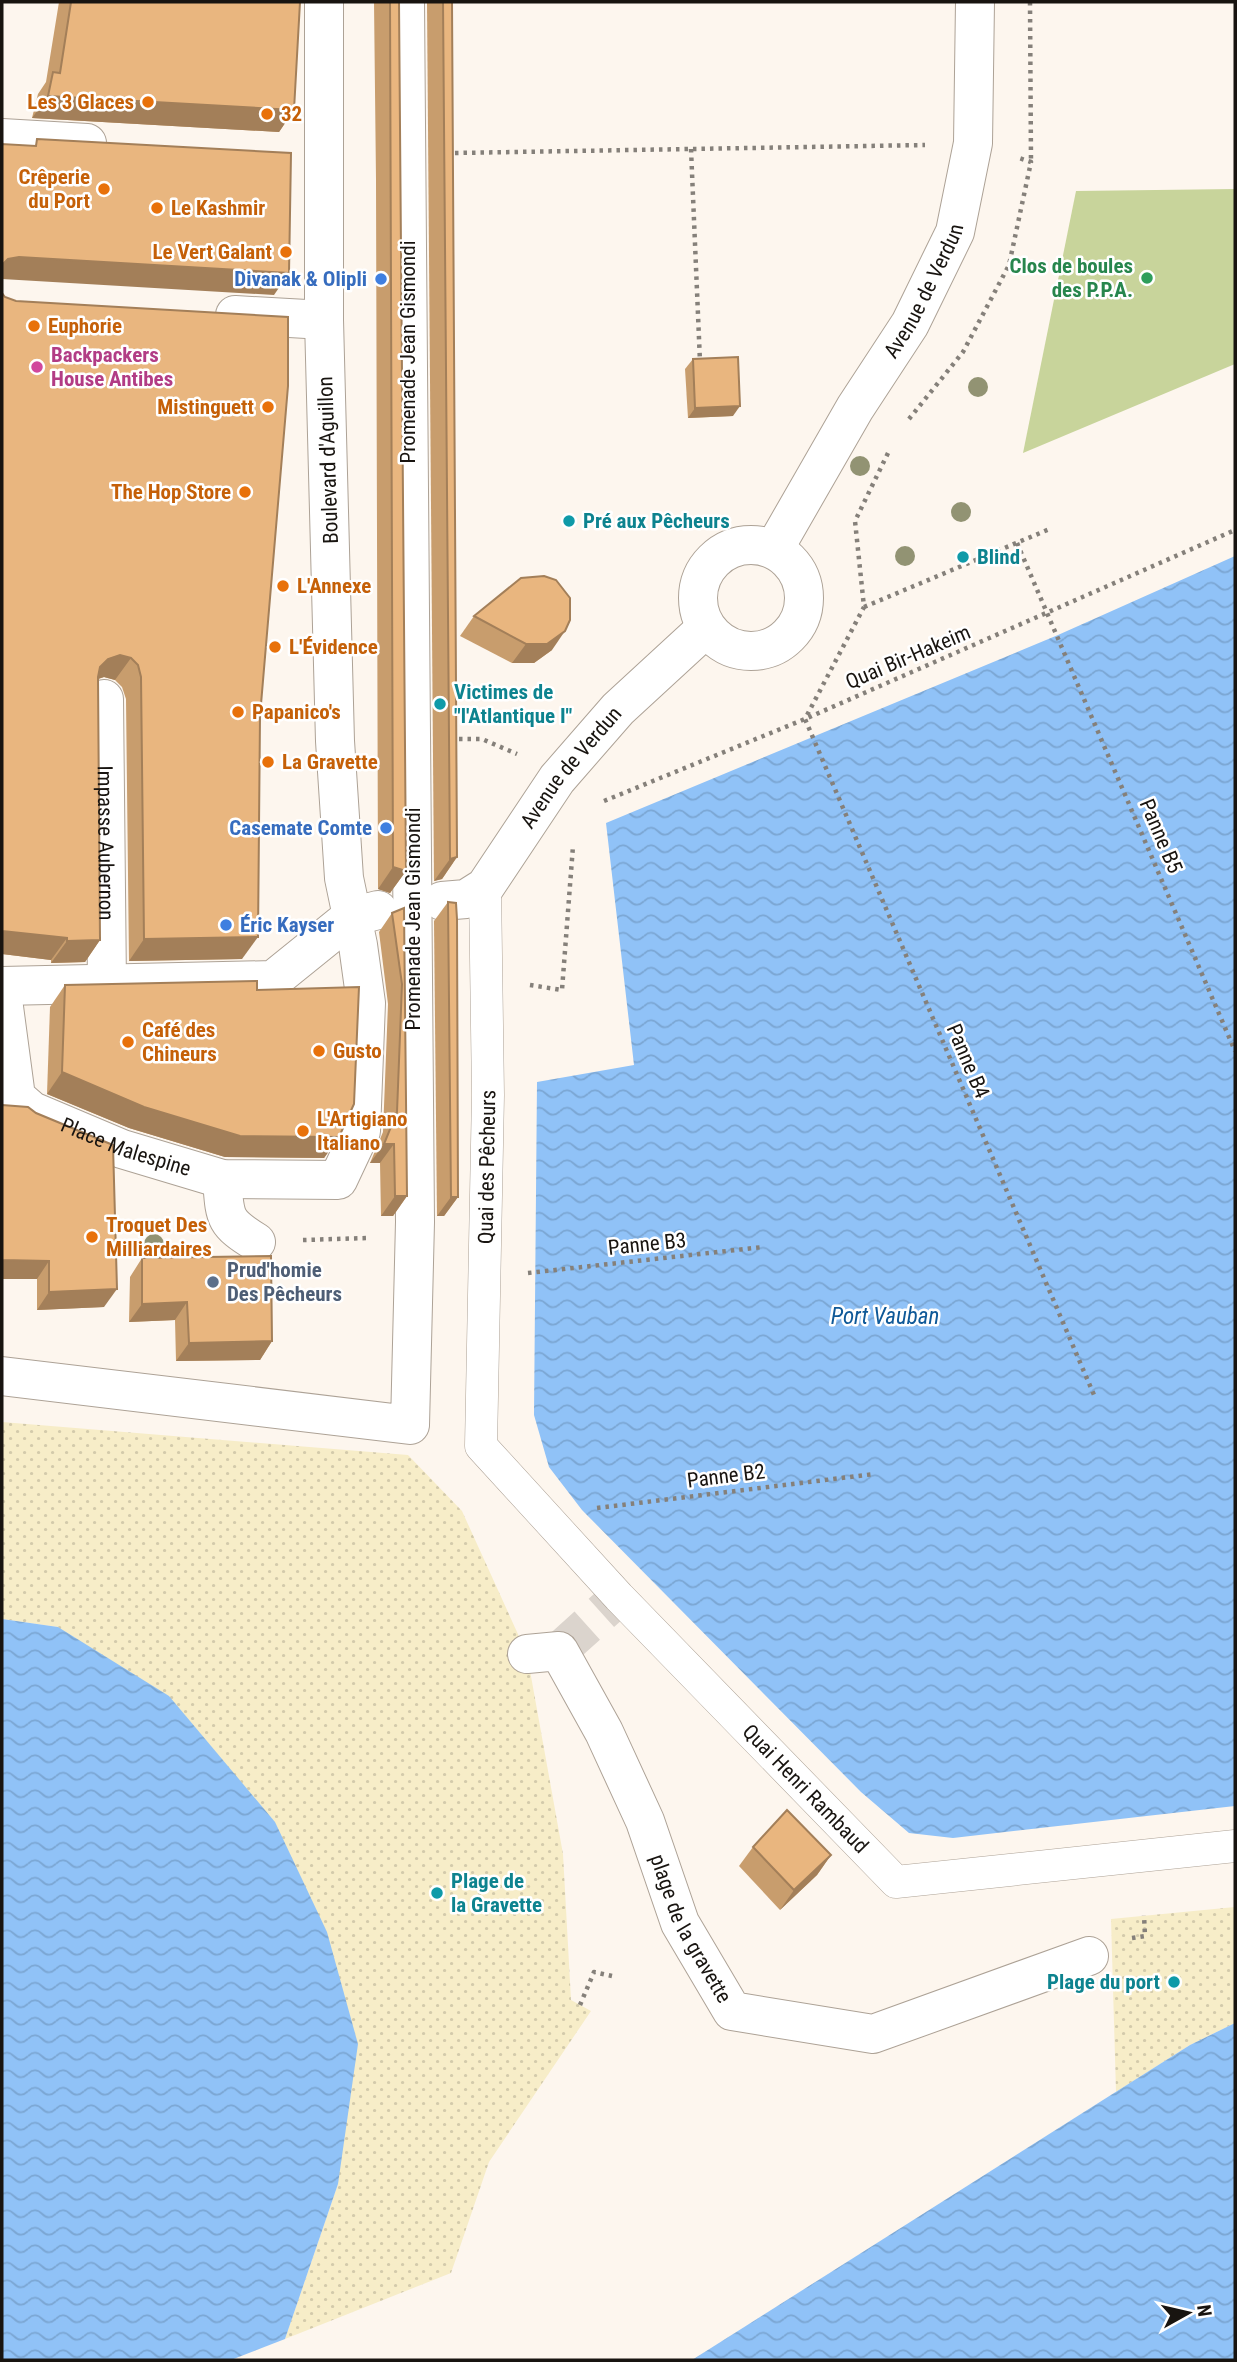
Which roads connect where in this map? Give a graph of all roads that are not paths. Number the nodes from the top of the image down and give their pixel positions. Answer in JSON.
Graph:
{"nodes":[{"id":1,"x":324,"y":2,"type":"edge"},
{"id":2,"x":405,"y":2,"type":"edge"},
{"id":3,"x":975,"y":2,"type":"edge"},
{"id":4,"x":2,"y":138,"type":"edge"},
{"id":5,"x":126,"y":145,"type":"edge"},
{"id":6,"x":203,"y":313,"type":"edge"},
{"id":7,"x":324,"y":320,"type":"junction"},
{"id":8,"x":774,"y":549,"type":"junction"},
{"id":9,"x":706,"y":628,"type":"junction"},
{"id":10,"x":104,"y":699,"type":"dead end"},
{"id":11,"x":485,"y":887,"type":"junction"},
{"id":12,"x":442,"y":901,"type":"dead end"},
{"id":13,"x":364,"y":914,"type":"junction"},
{"id":14,"x":107,"y":985,"type":"junction"},
{"id":15,"x":2,"y":986,"type":"edge"},
{"id":16,"x":2,"y":992,"type":"edge"},
{"id":17,"x":222,"y":1180,"type":"junction"},
{"id":18,"x":257,"y":1242,"type":"road end"},
{"id":19,"x":2,"y":1376,"type":"edge"},
{"id":20,"x":481,"y":1447,"type":"joint"},
{"id":21,"x":527,"y":1654,"type":"dead end"},
{"id":22,"x":1235,"y":1846,"type":"edge"},
{"id":23,"x":1089,"y":1956,"type":"dead end"}],
"edges":[{"from":1,"to":7,"type":"street","name":"Boulevard d'Aguillon"},
{"from":2,"to":19,"type":"street","name":"Promenade Jean Gismondi"},
{"from":3,"to":8,"type":"street","name":"Avenue de Verdun"},
{"from":4,"to":5,"type":"street"},
{"from":6,"to":7,"type":"street"},
{"from":7,"to":13,"type":"street","name":"Boulevard d'Aguillon"},
{"from":8,"to":9,"type":"street"},
{"from":8,"to":9,"type":"street"},
{"from":9,"to":11,"type":"street","name":"Avenue de Verdun"},
{"from":10,"to":14,"type":"street","name":"Impasse Aubernon"},
{"from":11,"to":12,"type":"street"},
{"from":11,"to":20,"type":"lane","name":"Quai des Pêcheurs"},
{"from":13,"to":14,"type":"street"},
{"from":13,"to":17,"type":"street","name":"Place Malespine"},
{"from":14,"to":15,"type":"street"},
{"from":16,"to":17,"type":"street","name":"Place Malespine"},
{"from":17,"to":18,"type":"street"},
{"from":20,"to":22,"type":"lane","name":"Quai Henri Rambaud"},
{"from":21,"to":23,"type":"street","name":"plage de la gravette"}]}
